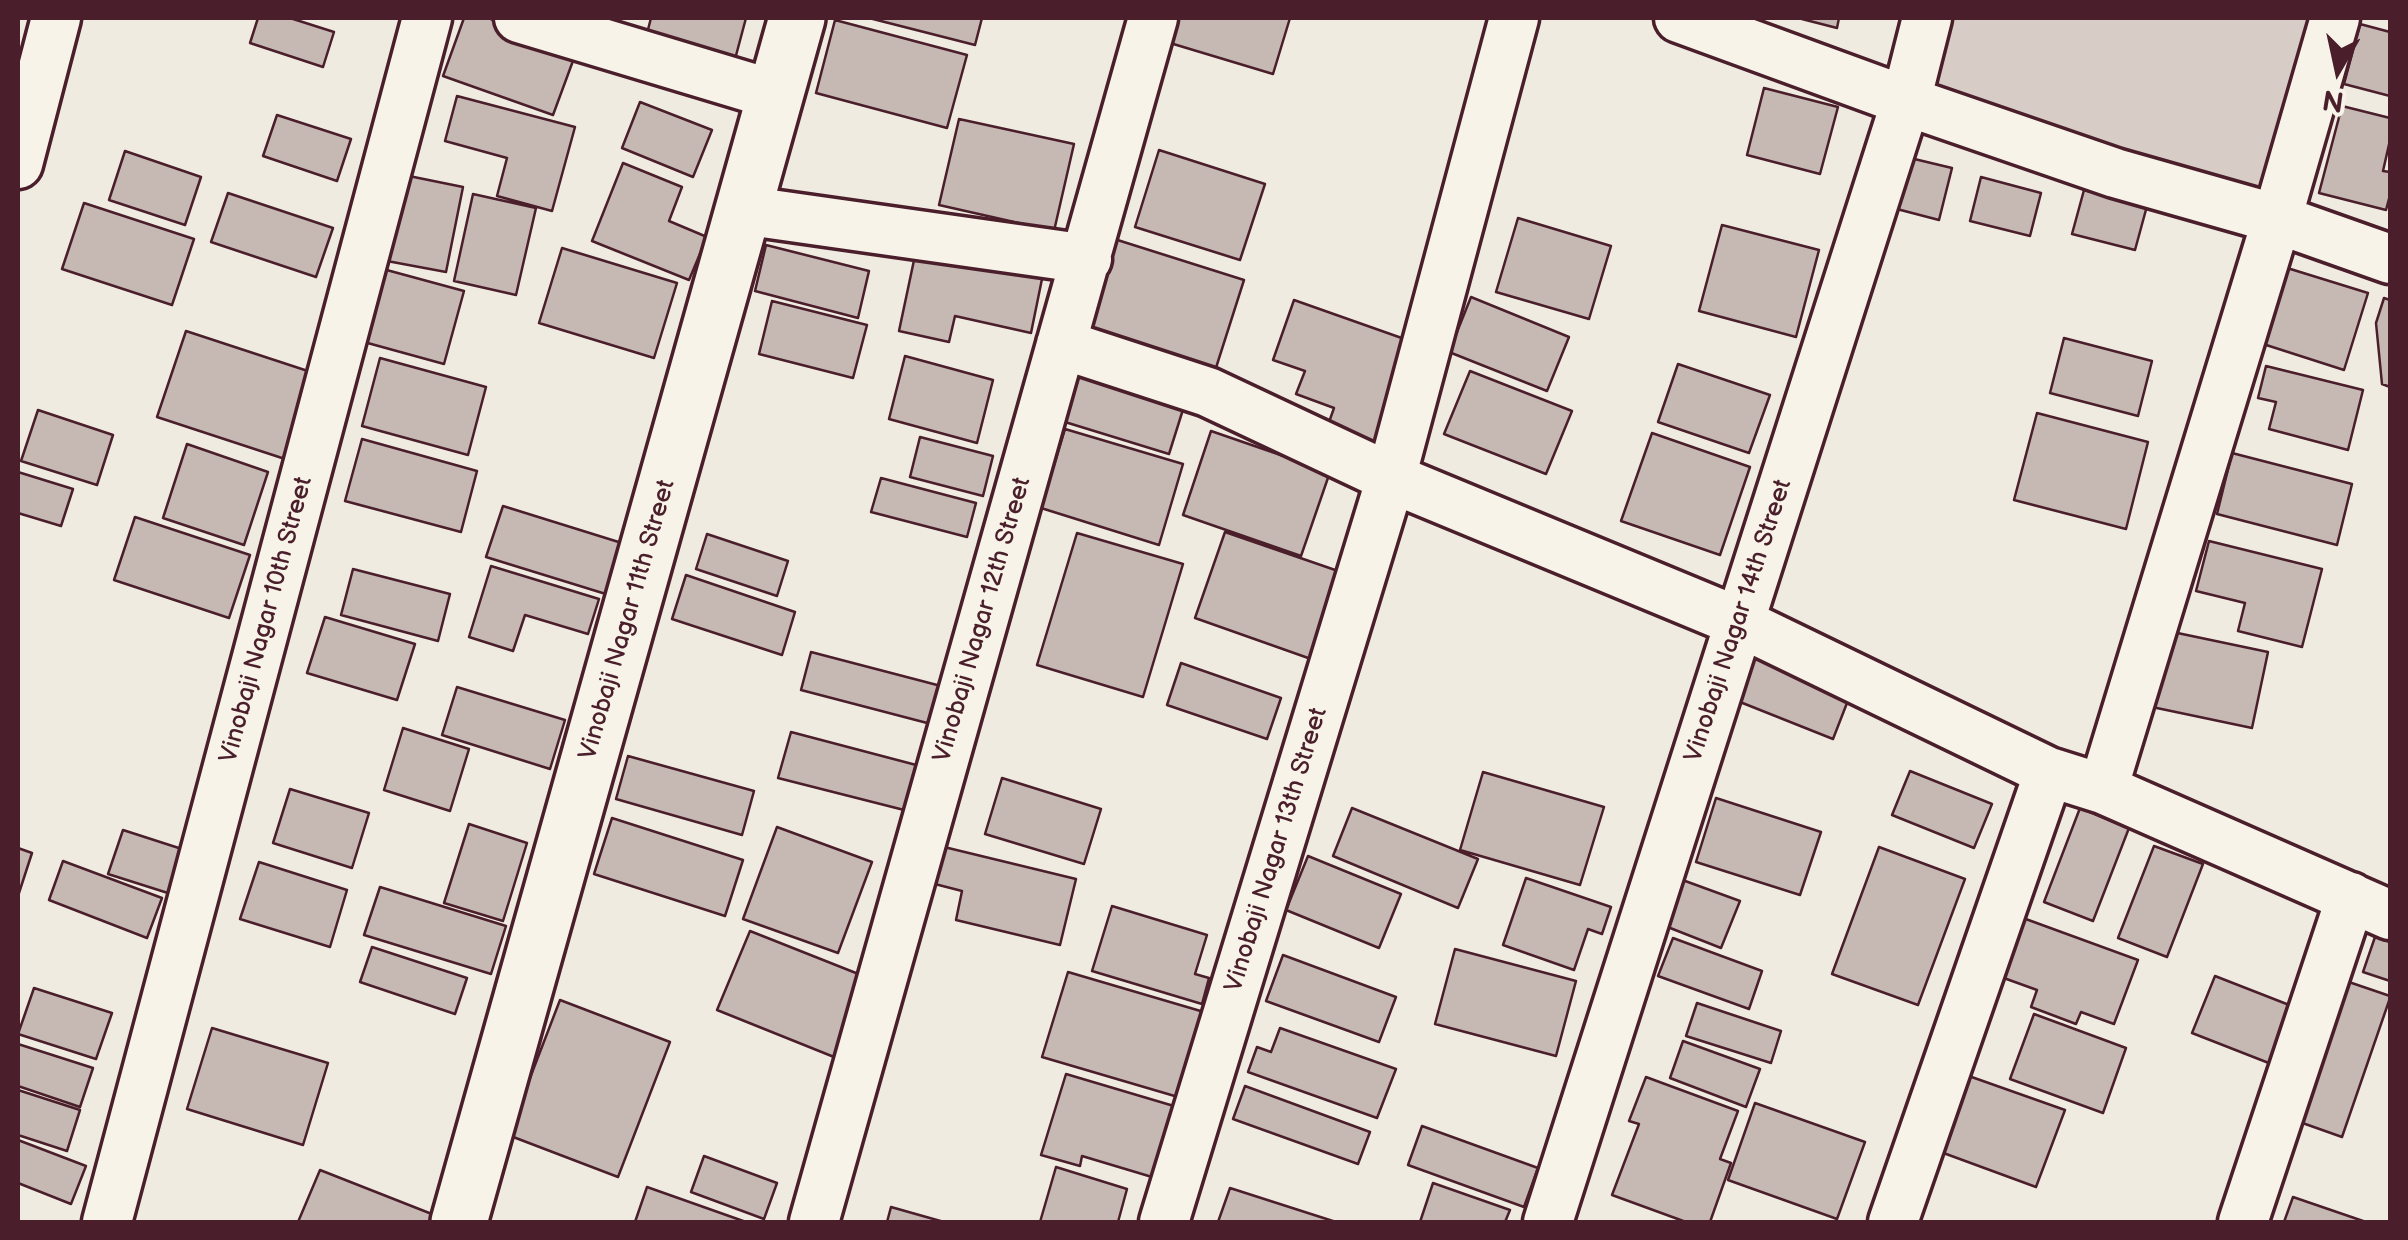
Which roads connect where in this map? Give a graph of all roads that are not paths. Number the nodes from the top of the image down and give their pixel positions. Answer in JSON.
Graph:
{"nodes":[{"id":1,"x":56,"y":18,"type":"edge"},
{"id":2,"x":427,"y":18,"type":"edge"},
{"id":3,"x":519,"y":18,"type":"edge"},
{"id":4,"x":797,"y":18,"type":"edge"},
{"id":5,"x":1153,"y":18,"type":"edge"},
{"id":6,"x":1514,"y":18,"type":"edge"},
{"id":7,"x":1678,"y":18,"type":"edge"},
{"id":8,"x":1927,"y":18,"type":"edge"},
{"id":9,"x":2335,"y":18,"type":"edge"},
{"id":10,"x":775,"y":94,"type":"junction"},
{"id":11,"x":1906,"y":101,"type":"junction"},
{"id":12,"x":18,"y":164,"type":"edge"},
{"id":13,"x":742,"y":210,"type":"junction"},
{"id":14,"x":2277,"y":219,"type":"junction"},
{"id":15,"x":1087,"y":258,"type":"junction"},
{"id":16,"x":2390,"y":259,"type":"edge"},
{"id":17,"x":1061,"y":344,"type":"junction"},
{"id":18,"x":1391,"y":478,"type":"junction"},
{"id":19,"x":1738,"y":622,"type":"junction"},
{"id":20,"x":2049,"y":772,"type":"junction"},
{"id":21,"x":2103,"y":790,"type":"junction"},
{"id":22,"x":2371,"y":906,"type":"edge"},
{"id":23,"x":107,"y":1222,"type":"edge"},
{"id":24,"x":459,"y":1222,"type":"edge"},
{"id":25,"x":814,"y":1222,"type":"edge"},
{"id":26,"x":1164,"y":1222,"type":"edge"},
{"id":27,"x":1548,"y":1222,"type":"edge"},
{"id":28,"x":1893,"y":1222,"type":"edge"},
{"id":29,"x":2243,"y":1222,"type":"edge"}],
"edges":[{"from":1,"to":12,"type":"street"},
{"from":2,"to":23,"type":"street","name":"Vinobaji Nagar 10th Street"},
{"from":3,"to":10,"type":"street"},
{"from":4,"to":10,"type":"street","name":"Vinobaji Nagar 11th Street"},
{"from":5,"to":15,"type":"street","name":"Vinobaji Nagar 12th Street"},
{"from":6,"to":18,"type":"street","name":"Vinobaji Nagar 13th Street"},
{"from":7,"to":11,"type":"street"},
{"from":8,"to":11,"type":"street","name":"Vinobaji Nagar 14th Street"},
{"from":9,"to":14,"type":"street"},
{"from":10,"to":13,"type":"street","name":"Vinobaji Nagar 11th Street"},
{"from":11,"to":14,"type":"street"},
{"from":11,"to":19,"type":"street","name":"Vinobaji Nagar 14th Street"},
{"from":13,"to":15,"type":"street"},
{"from":13,"to":24,"type":"street","name":"Vinobaji Nagar 11th Street"},
{"from":14,"to":16,"type":"street"},
{"from":14,"to":21,"type":"street"},
{"from":15,"to":17,"type":"street","name":"Vinobaji Nagar 12th Street"},
{"from":17,"to":18,"type":"street"},
{"from":17,"to":25,"type":"street","name":"Vinobaji Nagar 12th Street"},
{"from":18,"to":19,"type":"street"},
{"from":18,"to":26,"type":"street","name":"Vinobaji Nagar 13th Street"},
{"from":19,"to":20,"type":"street"},
{"from":19,"to":27,"type":"street","name":"Vinobaji Nagar 14th Street"},
{"from":20,"to":21,"type":"street"},
{"from":20,"to":28,"type":"street"},
{"from":21,"to":22,"type":"street"},
{"from":22,"to":29,"type":"street"}]}
